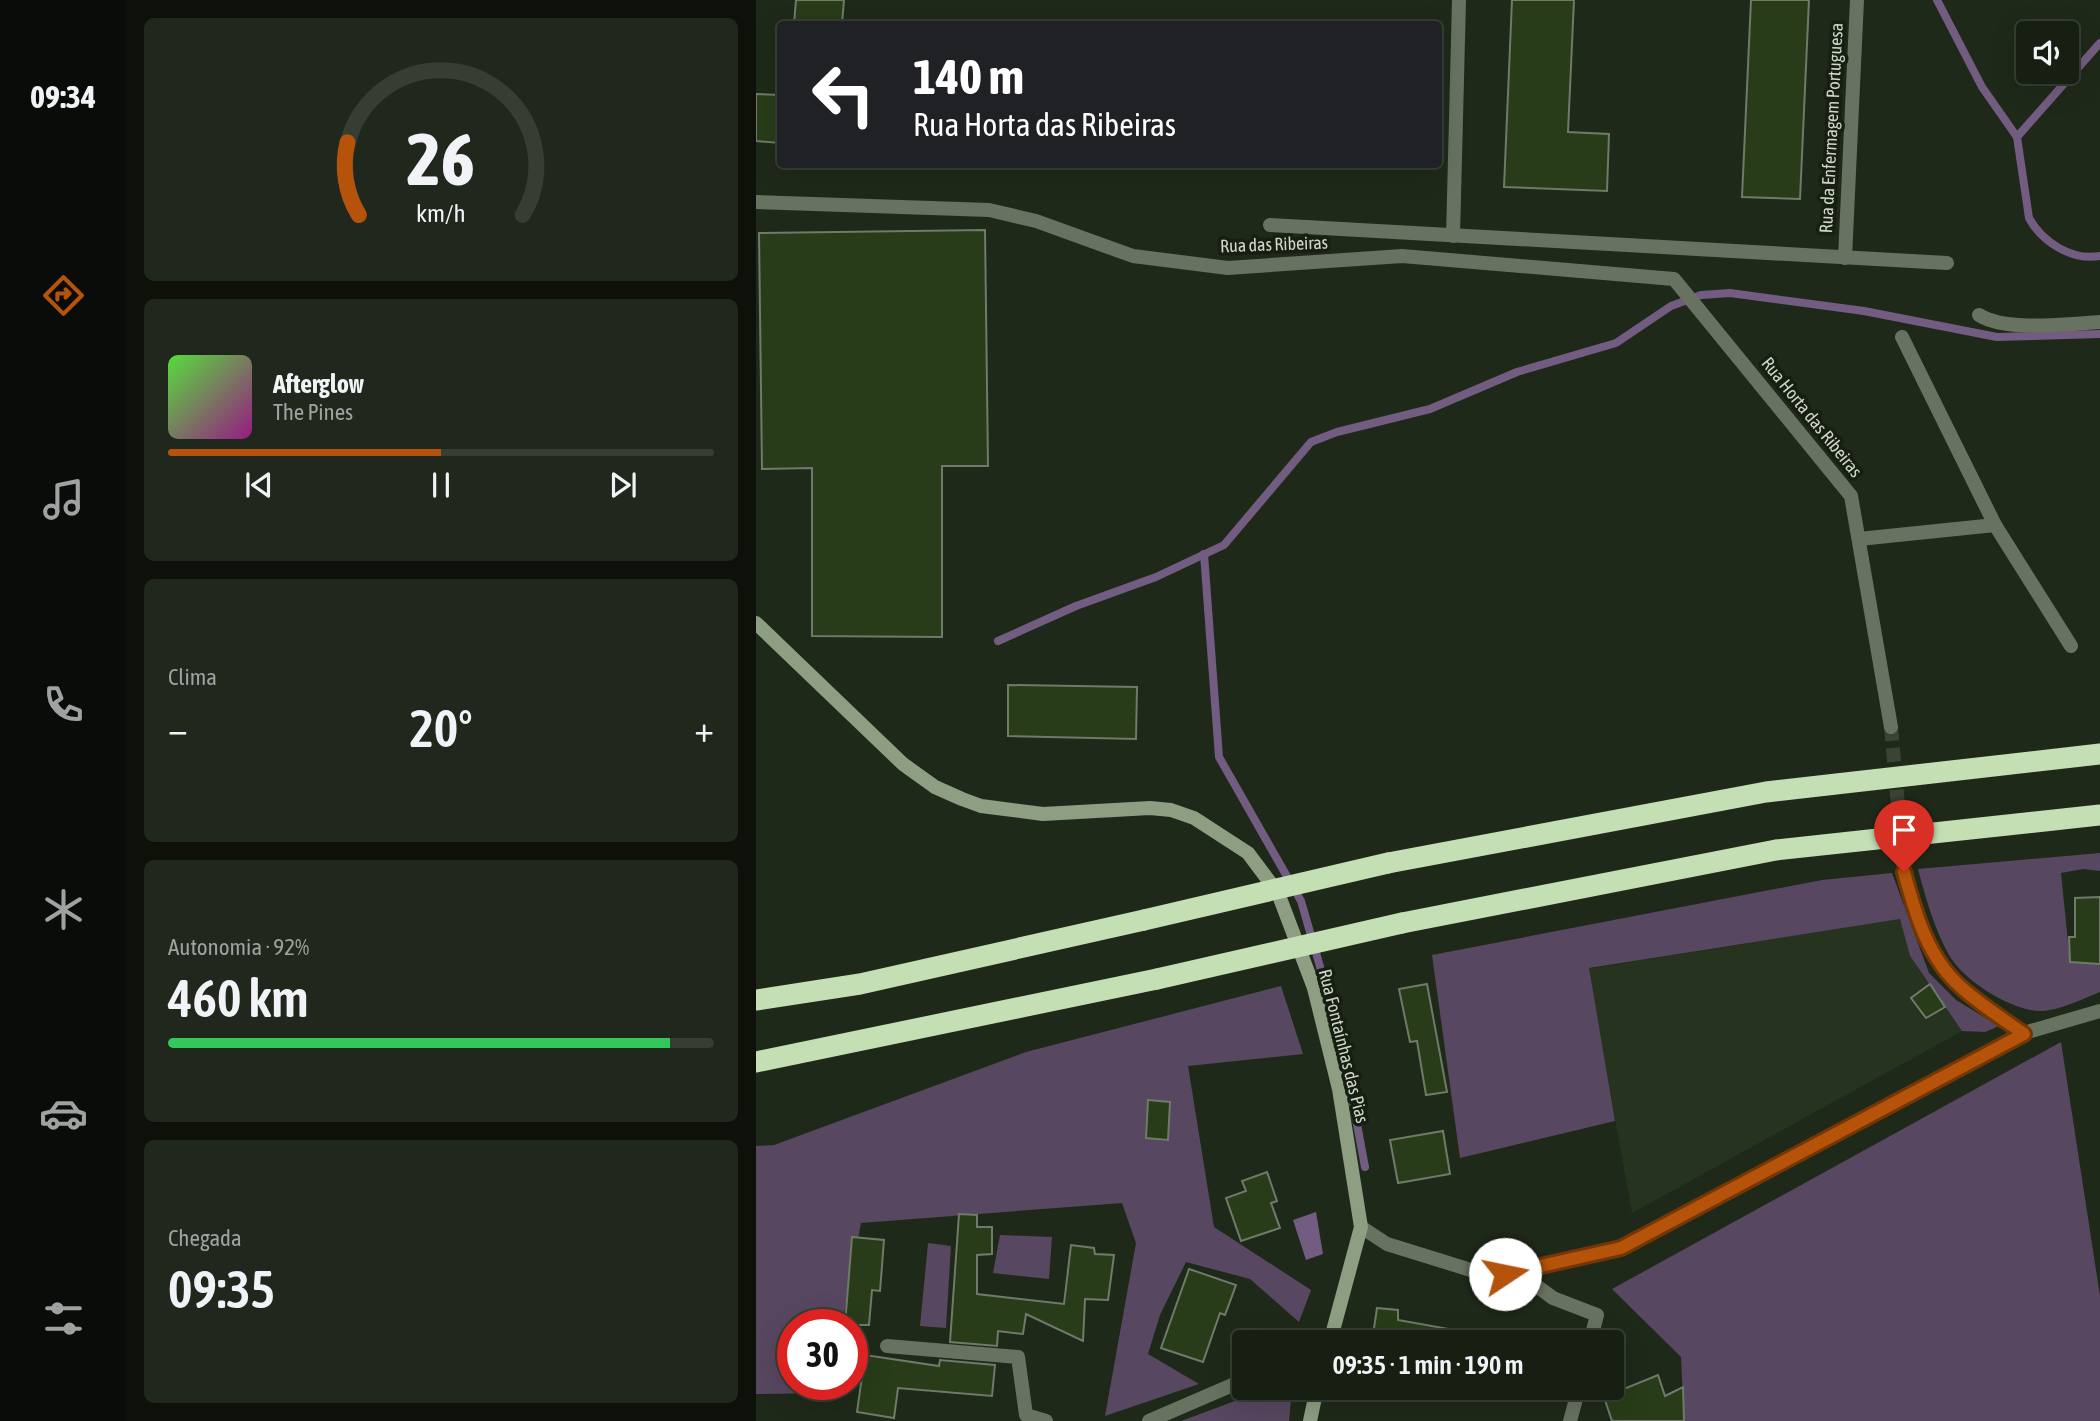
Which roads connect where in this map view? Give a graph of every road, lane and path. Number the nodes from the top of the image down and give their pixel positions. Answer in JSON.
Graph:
{"nodes":[{"id":1,"x":1459,"y":0,"type":"edge"},
{"id":2,"x":1857,"y":0,"type":"edge"},
{"id":3,"x":756,"y":202,"type":"edge"},
{"id":4,"x":1270,"y":225,"type":"dead end"},
{"id":5,"x":1453,"y":236,"type":"junction"},
{"id":6,"x":1845,"y":258,"type":"junction"},
{"id":7,"x":1947,"y":264,"type":"dead end"},
{"id":8,"x":1674,"y":279,"type":"joint"},
{"id":9,"x":1979,"y":314,"type":"dead end"},
{"id":10,"x":2100,"y":322,"type":"edge"},
{"id":11,"x":1902,"y":337,"type":"dead end"},
{"id":12,"x":1995,"y":525,"type":"junction"},
{"id":13,"x":1859,"y":539,"type":"junction"},
{"id":14,"x":756,"y":624,"type":"edge"},
{"id":15,"x":2071,"y":646,"type":"dead end"},
{"id":16,"x":1891,"y":727,"type":"tunnel mouth"},
{"id":17,"x":2100,"y":754,"type":"edge"},
{"id":18,"x":2100,"y":815,"type":"edge"},
{"id":19,"x":1904,"y":872,"type":"tunnel mouth"},
{"id":20,"x":756,"y":1000,"type":"edge"},
{"id":21,"x":2100,"y":1011,"type":"edge"},
{"id":22,"x":2024,"y":1034,"type":"junction"},
{"id":23,"x":756,"y":1062,"type":"edge"},
{"id":24,"x":1361,"y":1227,"type":"junction"},
{"id":25,"x":1519,"y":1273,"type":"junction"},
{"id":26,"x":1333,"y":1330,"type":"edge"},
{"id":27,"x":1593,"y":1330,"type":"edge"},
{"id":28,"x":887,"y":1346,"type":"dead end"},
{"id":29,"x":1232,"y":1385,"type":"edge"},
{"id":30,"x":1314,"y":1400,"type":"edge"},
{"id":31,"x":1576,"y":1400,"type":"edge"},
{"id":32,"x":1046,"y":1421,"type":"edge"},
{"id":33,"x":1149,"y":1421,"type":"edge"},
{"id":34,"x":1310,"y":1421,"type":"edge"},
{"id":35,"x":1570,"y":1421,"type":"edge"}],
"edges":[{"from":1,"to":5,"type":"street"},
{"from":2,"to":6,"type":"street","name":"Rua da Enfermagem Portuguesa"},
{"from":3,"to":8,"type":"street","name":"Rua das Ribeiras"},
{"from":4,"to":5,"type":"street"},
{"from":5,"to":6,"type":"street"},
{"from":6,"to":7,"type":"street"},
{"from":8,"to":13,"type":"street","name":"Rua Horta das Ribeiras"},
{"from":9,"to":10,"type":"street"},
{"from":11,"to":12,"type":"street"},
{"from":12,"to":13,"type":"street"},
{"from":12,"to":15,"type":"street"},
{"from":13,"to":16,"type":"street","name":"Rua Horta das Ribeiras"},
{"from":14,"to":24,"type":"street","name":"Rua Fontaínhas das Pias"},
{"from":17,"to":20,"type":"highway","bridge":true},
{"from":18,"to":23,"type":"highway","bridge":true},
{"from":19,"to":22,"type":"street"},
{"from":21,"to":22,"type":"street"},
{"from":22,"to":25,"type":"street"},
{"from":24,"to":25,"type":"street"},
{"from":24,"to":26,"type":"street","name":"Rua Fontaínhas das Pias"},
{"from":25,"to":27,"type":"street"},
{"from":28,"to":32,"type":"street"},
{"from":29,"to":33,"type":"street"},
{"from":30,"to":34,"type":"street"},
{"from":31,"to":35,"type":"street"}]}
